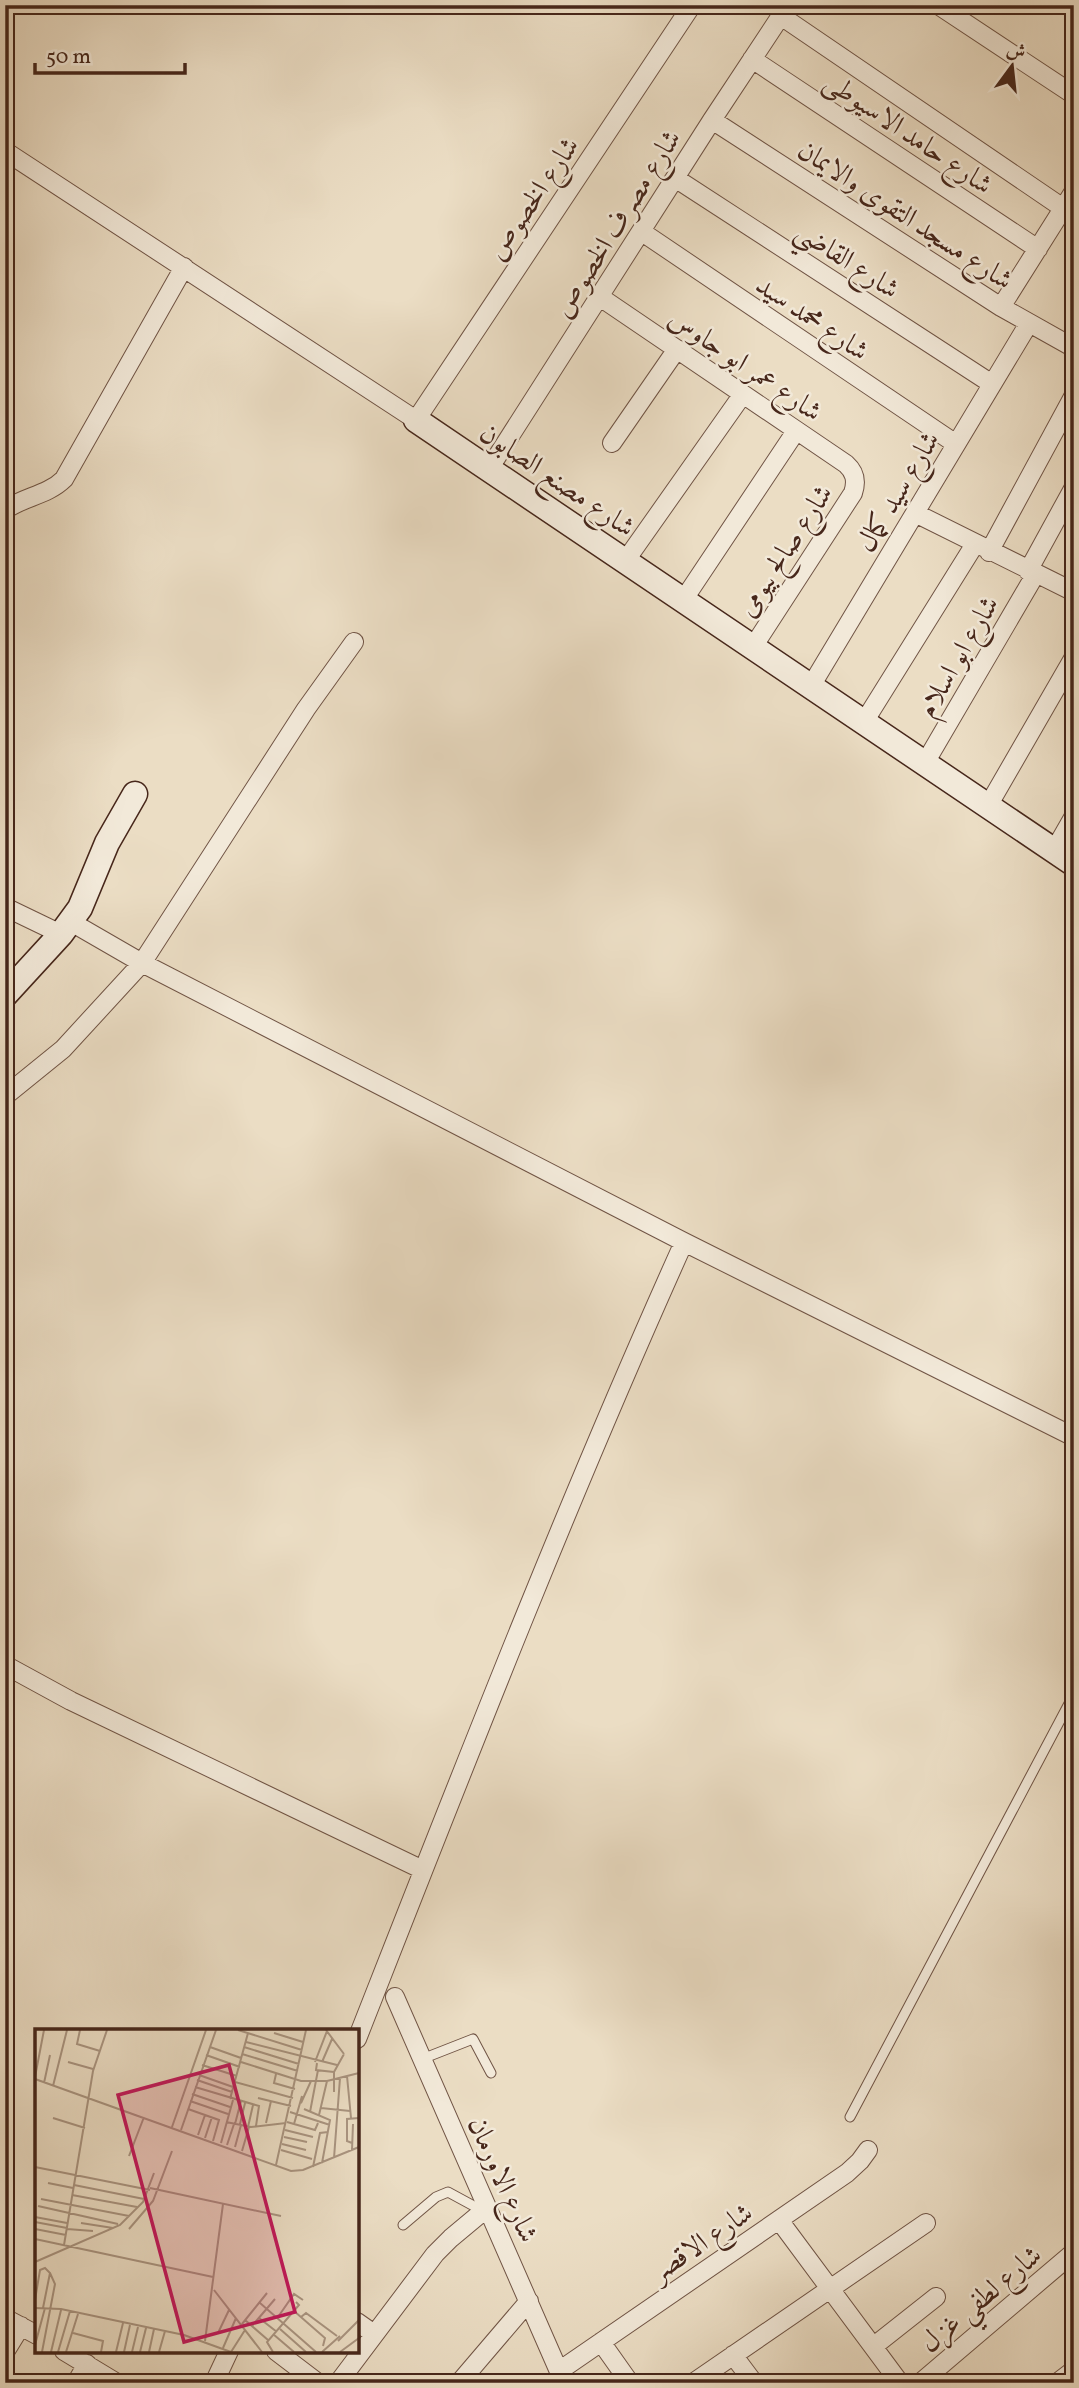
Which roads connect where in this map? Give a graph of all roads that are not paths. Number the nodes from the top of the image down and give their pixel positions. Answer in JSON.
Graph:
{"nodes":[{"id":1,"x":692,"y":5,"type":"edge"},
{"id":2,"x":938,"y":5,"type":"edge"},
{"id":3,"x":785,"y":11,"type":"edge"},
{"id":4,"x":752,"y":59,"type":"junction"},
{"id":5,"x":1074,"y":94,"type":"edge"},
{"id":6,"x":712,"y":120,"type":"junction"},
{"id":7,"x":5,"y":151,"type":"edge"},
{"id":8,"x":675,"y":178,"type":"junction"},
{"id":9,"x":1074,"y":191,"type":"edge"},
{"id":10,"x":1063,"y":208,"type":"junction"},
{"id":11,"x":642,"y":232,"type":"junction"},
{"id":12,"x":1038,"y":249,"type":"junction"},
{"id":13,"x":184,"y":268,"type":"junction"},
{"id":14,"x":600,"y":297,"type":"junction"},
{"id":15,"x":1001,"y":307,"type":"junction"},
{"id":16,"x":1029,"y":323,"type":"junction"},
{"id":17,"x":1074,"y":348,"type":"edge"},
{"id":18,"x":677,"y":349,"type":"junction"},
{"id":19,"x":992,"y":384,"type":"junction"},
{"id":20,"x":743,"y":394,"type":"junction"},
{"id":21,"x":1074,"y":395,"type":"edge"},
{"id":22,"x":421,"y":423,"type":"junction"},
{"id":23,"x":796,"y":431,"type":"junction"},
{"id":24,"x":612,"y":443,"type":"dead end"},
{"id":25,"x":956,"y":444,"type":"junction"},
{"id":26,"x":482,"y":464,"type":"junction"},
{"id":27,"x":855,"y":480,"type":"joint"},
{"id":28,"x":1074,"y":487,"type":"edge"},
{"id":29,"x":5,"y":510,"type":"edge"},
{"id":30,"x":915,"y":513,"type":"junction"},
{"id":31,"x":982,"y":548,"type":"junction"},
{"id":32,"x":626,"y":561,"type":"junction"},
{"id":33,"x":1031,"y":573,"type":"junction"},
{"id":34,"x":1074,"y":592,"type":"edge"},
{"id":35,"x":684,"y":599,"type":"junction"},
{"id":36,"x":355,"y":642,"type":"dead end"},
{"id":37,"x":753,"y":647,"type":"junction"},
{"id":38,"x":1074,"y":657,"type":"edge"},
{"id":39,"x":811,"y":686,"type":"junction"},
{"id":40,"x":864,"y":722,"type":"junction"},
{"id":41,"x":925,"y":763,"type":"junction"},
{"id":42,"x":135,"y":794,"type":"dead end"},
{"id":43,"x":988,"y":806,"type":"junction"},
{"id":44,"x":1074,"y":816,"type":"edge"},
{"id":45,"x":1064,"y":858,"type":"edge"},
{"id":46,"x":5,"y":907,"type":"edge"},
{"id":47,"x":66,"y":928,"type":"junction"},
{"id":48,"x":136,"y":960,"type":"junction"},
{"id":49,"x":5,"y":995,"type":"edge"},
{"id":50,"x":5,"y":1096,"type":"edge"},
{"id":51,"x":684,"y":1242,"type":"junction"},
{"id":52,"x":1074,"y":1437,"type":"edge"},
{"id":53,"x":5,"y":1665,"type":"edge"},
{"id":54,"x":1074,"y":1694,"type":"edge"},
{"id":55,"x":423,"y":1870,"type":"junction"},
{"id":56,"x":395,"y":1997,"type":"dead end"},
{"id":57,"x":359,"y":2034,"type":"edge"},
{"id":58,"x":422,"y":2059,"type":"junction"},
{"id":59,"x":491,"y":2073,"type":"dead end"},
{"id":60,"x":850,"y":2117,"type":"dead end"},
{"id":61,"x":868,"y":2150,"type":"dead end"},
{"id":62,"x":486,"y":2210,"type":"junction"},
{"id":63,"x":779,"y":2220,"type":"junction"},
{"id":64,"x":926,"y":2223,"type":"dead end"},
{"id":65,"x":403,"y":2225,"type":"dead end"},
{"id":66,"x":1074,"y":2252,"type":"edge"},
{"id":67,"x":830,"y":2288,"type":"junction"},
{"id":68,"x":936,"y":2297,"type":"dead end"},
{"id":69,"x":529,"y":2301,"type":"junction"},
{"id":70,"x":359,"y":2323,"type":"edge"},
{"id":71,"x":21,"y":2327,"type":"edge"},
{"id":72,"x":374,"y":2334,"type":"junction"},
{"id":73,"x":601,"y":2342,"type":"junction"},
{"id":74,"x":874,"y":2346,"type":"junction"},
{"id":75,"x":5,"y":2352,"type":"edge"},
{"id":76,"x":68,"y":2353,"type":"edge"},
{"id":77,"x":228,"y":2353,"type":"edge"},
{"id":78,"x":279,"y":2353,"type":"edge"},
{"id":79,"x":733,"y":2356,"type":"junction"},
{"id":80,"x":87,"y":2364,"type":"junction"},
{"id":81,"x":561,"y":2377,"type":"edge"},
{"id":82,"x":76,"y":2383,"type":"edge"},
{"id":83,"x":117,"y":2383,"type":"edge"},
{"id":84,"x":214,"y":2383,"type":"edge"},
{"id":85,"x":318,"y":2383,"type":"edge"},
{"id":86,"x":338,"y":2383,"type":"edge"},
{"id":87,"x":459,"y":2383,"type":"edge"},
{"id":88,"x":630,"y":2383,"type":"edge"},
{"id":89,"x":693,"y":2383,"type":"edge"},
{"id":90,"x":754,"y":2383,"type":"edge"},
{"id":91,"x":900,"y":2383,"type":"edge"},
{"id":92,"x":920,"y":2383,"type":"edge"}],
"edges":[{"from":1,"to":22,"type":"street","name":"شارع الخصوص"},
{"from":2,"to":5,"type":"street"},
{"from":3,"to":4,"type":"street","name":"شارع مصرف الخصوص"},
{"from":3,"to":10,"type":"street"},
{"from":4,"to":6,"type":"street","name":"شارع مصرف الخصوص"},
{"from":4,"to":12,"type":"street","name":"شارع حامد الاسيوطى"},
{"from":6,"to":8,"type":"street","name":"شارع مصرف الخصوص"},
{"from":6,"to":15,"type":"street","name":"شارع مسجد التقوى والايمان"},
{"from":7,"to":13,"type":"street","name":"شارع مصنع الصابون"},
{"from":8,"to":11,"type":"street","name":"شارع مصرف الخصوص"},
{"from":8,"to":19,"type":"street","name":"شارع القاضي"},
{"from":9,"to":10,"type":"street"},
{"from":10,"to":12,"type":"street"},
{"from":11,"to":14,"type":"street","name":"شارع مصرف الخصوص"},
{"from":11,"to":25,"type":"street","name":"شارع محمد سيد"},
{"from":12,"to":15,"type":"street"},
{"from":13,"to":22,"type":"street","name":"شارع مصنع الصابون"},
{"from":13,"to":29,"type":"street"},
{"from":14,"to":18,"type":"street","name":"شارع عمر ابو جاوس"},
{"from":14,"to":26,"type":"street","name":"شارع مصرف الخصوص"},
{"from":15,"to":16,"type":"street","name":"شارع مسجد التقوى والايمان"},
{"from":16,"to":17,"type":"street","name":"شارع مسجد التقوى والايمان"},
{"from":16,"to":19,"type":"street","name":"شارع سيد كمال"},
{"from":18,"to":20,"type":"street","name":"شارع عمر ابو جاوس"},
{"from":18,"to":24,"type":"street"},
{"from":19,"to":25,"type":"street","name":"شارع سيد كمال"},
{"from":20,"to":23,"type":"street","name":"شارع عمر ابو جاوس"},
{"from":20,"to":32,"type":"street"},
{"from":21,"to":31,"type":"street"},
{"from":22,"to":26,"type":"street","name":"شارع مصنع الصابون"},
{"from":23,"to":27,"type":"street","name":"شارع عمر ابو جاوس"},
{"from":23,"to":35,"type":"street"},
{"from":25,"to":30,"type":"street","name":"شارع سيد كمال"},
{"from":26,"to":32,"type":"street","name":"شارع مصنع الصابون"},
{"from":27,"to":37,"type":"street","name":"شارع صالح بيومى"},
{"from":28,"to":33,"type":"street","name":"شارع ابو اسلام"},
{"from":30,"to":31,"type":"street"},
{"from":30,"to":39,"type":"street","name":"شارع سيد كمال"},
{"from":31,"to":33,"type":"street"},
{"from":31,"to":40,"type":"street"},
{"from":32,"to":35,"type":"street","name":"شارع مصنع الصابون"},
{"from":33,"to":34,"type":"street"},
{"from":33,"to":41,"type":"street","name":"شارع ابو اسلام"},
{"from":35,"to":37,"type":"street","name":"شارع مصنع الصابون"},
{"from":36,"to":48,"type":"street"},
{"from":37,"to":39,"type":"street","name":"شارع مصنع الصابون"},
{"from":38,"to":43,"type":"street"},
{"from":39,"to":40,"type":"street","name":"شارع مصنع الصابون"},
{"from":40,"to":41,"type":"street","name":"شارع مصنع الصابون"},
{"from":41,"to":43,"type":"street","name":"شارع مصنع الصابون"},
{"from":42,"to":47,"type":"street"},
{"from":43,"to":45,"type":"street","name":"شارع مصنع الصابون"},
{"from":44,"to":45,"type":"street"},
{"from":46,"to":47,"type":"street"},
{"from":47,"to":48,"type":"street"},
{"from":47,"to":49,"type":"street"},
{"from":48,"to":50,"type":"street"},
{"from":48,"to":51,"type":"street"},
{"from":51,"to":52,"type":"street"},
{"from":51,"to":55,"type":"street"},
{"from":53,"to":55,"type":"street"},
{"from":54,"to":60,"type":"lane"},
{"from":55,"to":57,"type":"street"},
{"from":56,"to":58,"type":"street","name":"شارع الاورمان"},
{"from":58,"to":59,"type":"lane"},
{"from":58,"to":62,"type":"street","name":"شارع الاورمان"},
{"from":61,"to":63,"type":"street","name":"شارع الاقصر"},
{"from":62,"to":65,"type":"lane"},
{"from":62,"to":69,"type":"street","name":"شارع الاورمان"},
{"from":62,"to":72,"type":"street"},
{"from":63,"to":67,"type":"street"},
{"from":63,"to":73,"type":"street","name":"شارع الاقصر"},
{"from":64,"to":67,"type":"street"},
{"from":66,"to":92,"type":"street","name":"شارع لطفي غزل"},
{"from":67,"to":74,"type":"street"},
{"from":67,"to":79,"type":"street"},
{"from":68,"to":74,"type":"street"},
{"from":69,"to":81,"type":"street","name":"شارع الاورمان"},
{"from":69,"to":87,"type":"street"},
{"from":70,"to":72,"type":"street"},
{"from":71,"to":75,"type":"street"},
{"from":72,"to":86,"type":"street"},
{"from":73,"to":81,"type":"street","name":"شارع الاقصر"},
{"from":73,"to":88,"type":"street"},
{"from":74,"to":91,"type":"street"},
{"from":76,"to":80,"type":"street"},
{"from":77,"to":84,"type":"street"},
{"from":78,"to":85,"type":"street"},
{"from":79,"to":89,"type":"street"},
{"from":79,"to":90,"type":"street"},
{"from":80,"to":82,"type":"street"},
{"from":80,"to":83,"type":"street"}]}
